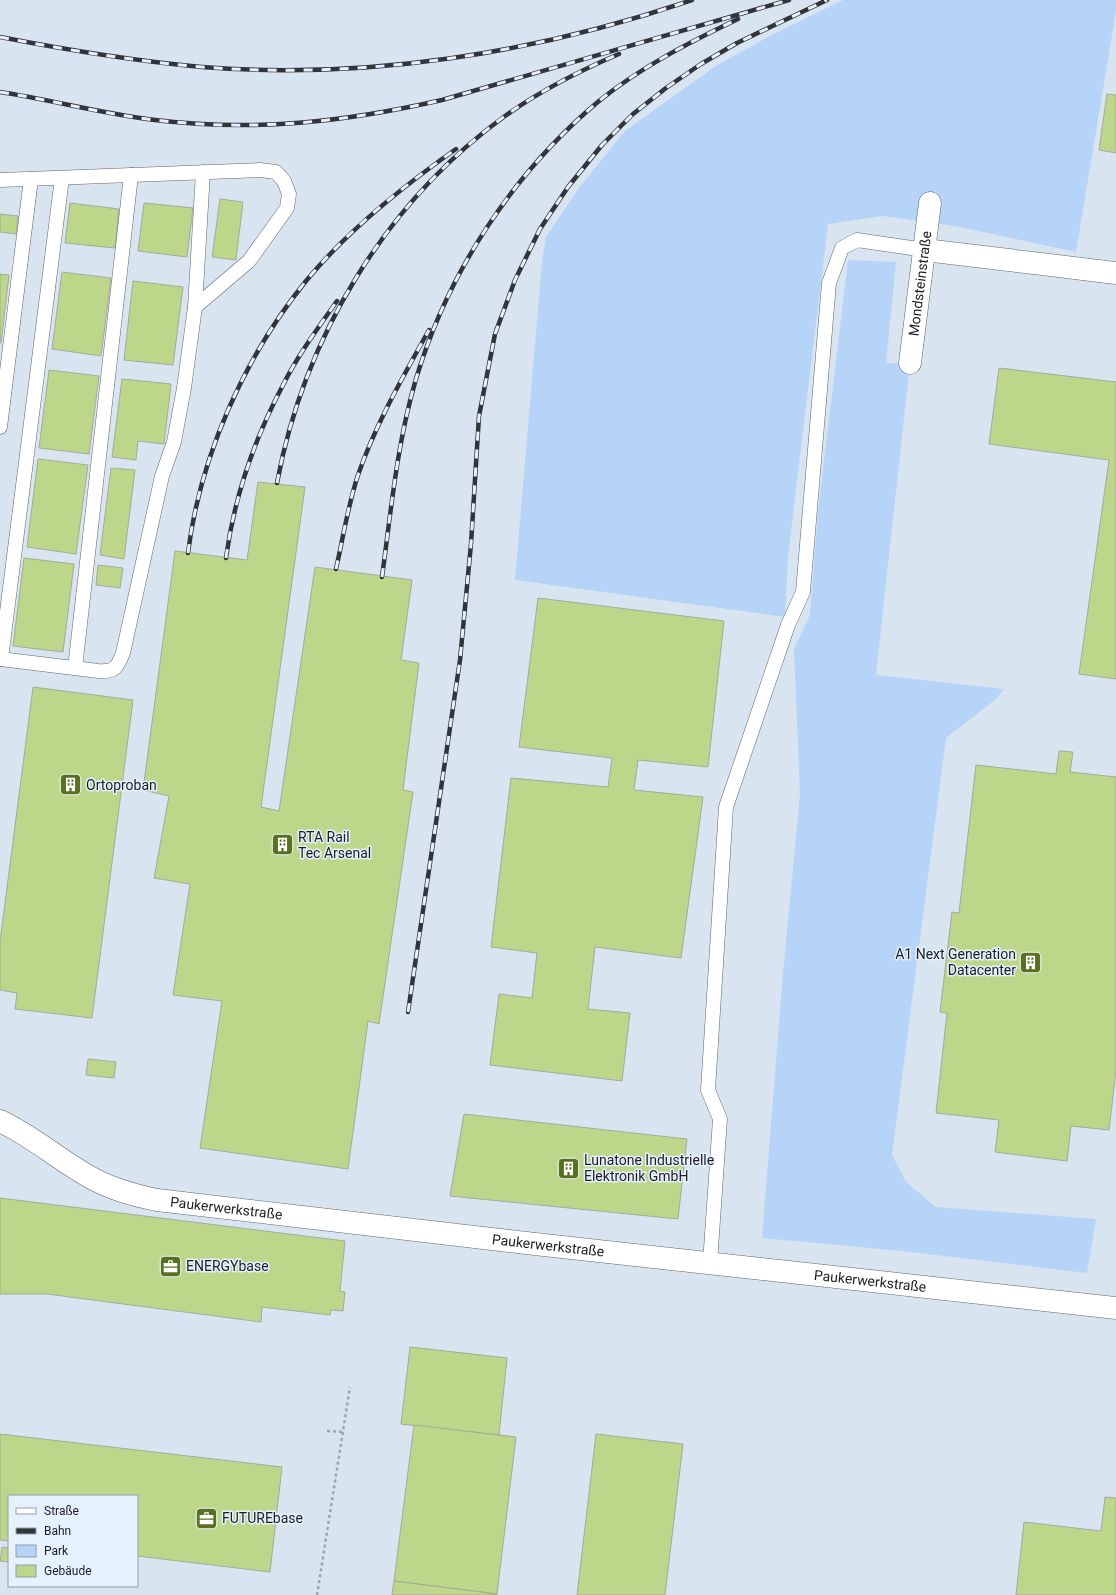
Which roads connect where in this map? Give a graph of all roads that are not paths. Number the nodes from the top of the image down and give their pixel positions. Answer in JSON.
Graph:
{"nodes":[{"id":1,"x":203,"y":172,"type":"junction"},
{"id":2,"x":131,"y":175,"type":"junction"},
{"id":3,"x":62,"y":178,"type":"junction"},
{"id":4,"x":31,"y":179,"type":"junction"},
{"id":5,"x":0,"y":180,"type":"edge"},
{"id":6,"x":930,"y":204,"type":"dead end"},
{"id":7,"x":925,"y":250,"type":"junction"},
{"id":8,"x":1116,"y":273,"type":"edge"},
{"id":9,"x":195,"y":307,"type":"junction"},
{"id":10,"x":910,"y":363,"type":"dead end"},
{"id":11,"x":0,"y":427,"type":"edge"},
{"id":12,"x":1,"y":659,"type":"edge"},
{"id":13,"x":74,"y":668,"type":"junction"},
{"id":14,"x":0,"y":1121,"type":"edge"},
{"id":15,"x":710,"y":1263,"type":"junction"},
{"id":16,"x":1116,"y":1308,"type":"edge"}],
"edges":[{"from":1,"to":2,"type":"lane"},
{"from":1,"to":9,"type":"lane"},
{"from":1,"to":9,"type":"lane"},
{"from":2,"to":3,"type":"lane"},
{"from":2,"to":13,"type":"lane"},
{"from":3,"to":4,"type":"lane"},
{"from":3,"to":12,"type":"lane"},
{"from":4,"to":5,"type":"lane"},
{"from":4,"to":11,"type":"lane"},
{"from":6,"to":7,"type":"street","name":"Mondsteinstraße"},
{"from":7,"to":8,"type":"street"},
{"from":7,"to":10,"type":"street","name":"Mondsteinstraße"},
{"from":7,"to":15,"type":"lane"},
{"from":9,"to":13,"type":"lane"},
{"from":12,"to":13,"type":"lane"},
{"from":14,"to":15,"type":"street","name":"Paukerwerkstraße"},
{"from":15,"to":16,"type":"street","name":"Paukerwerkstraße"}]}
